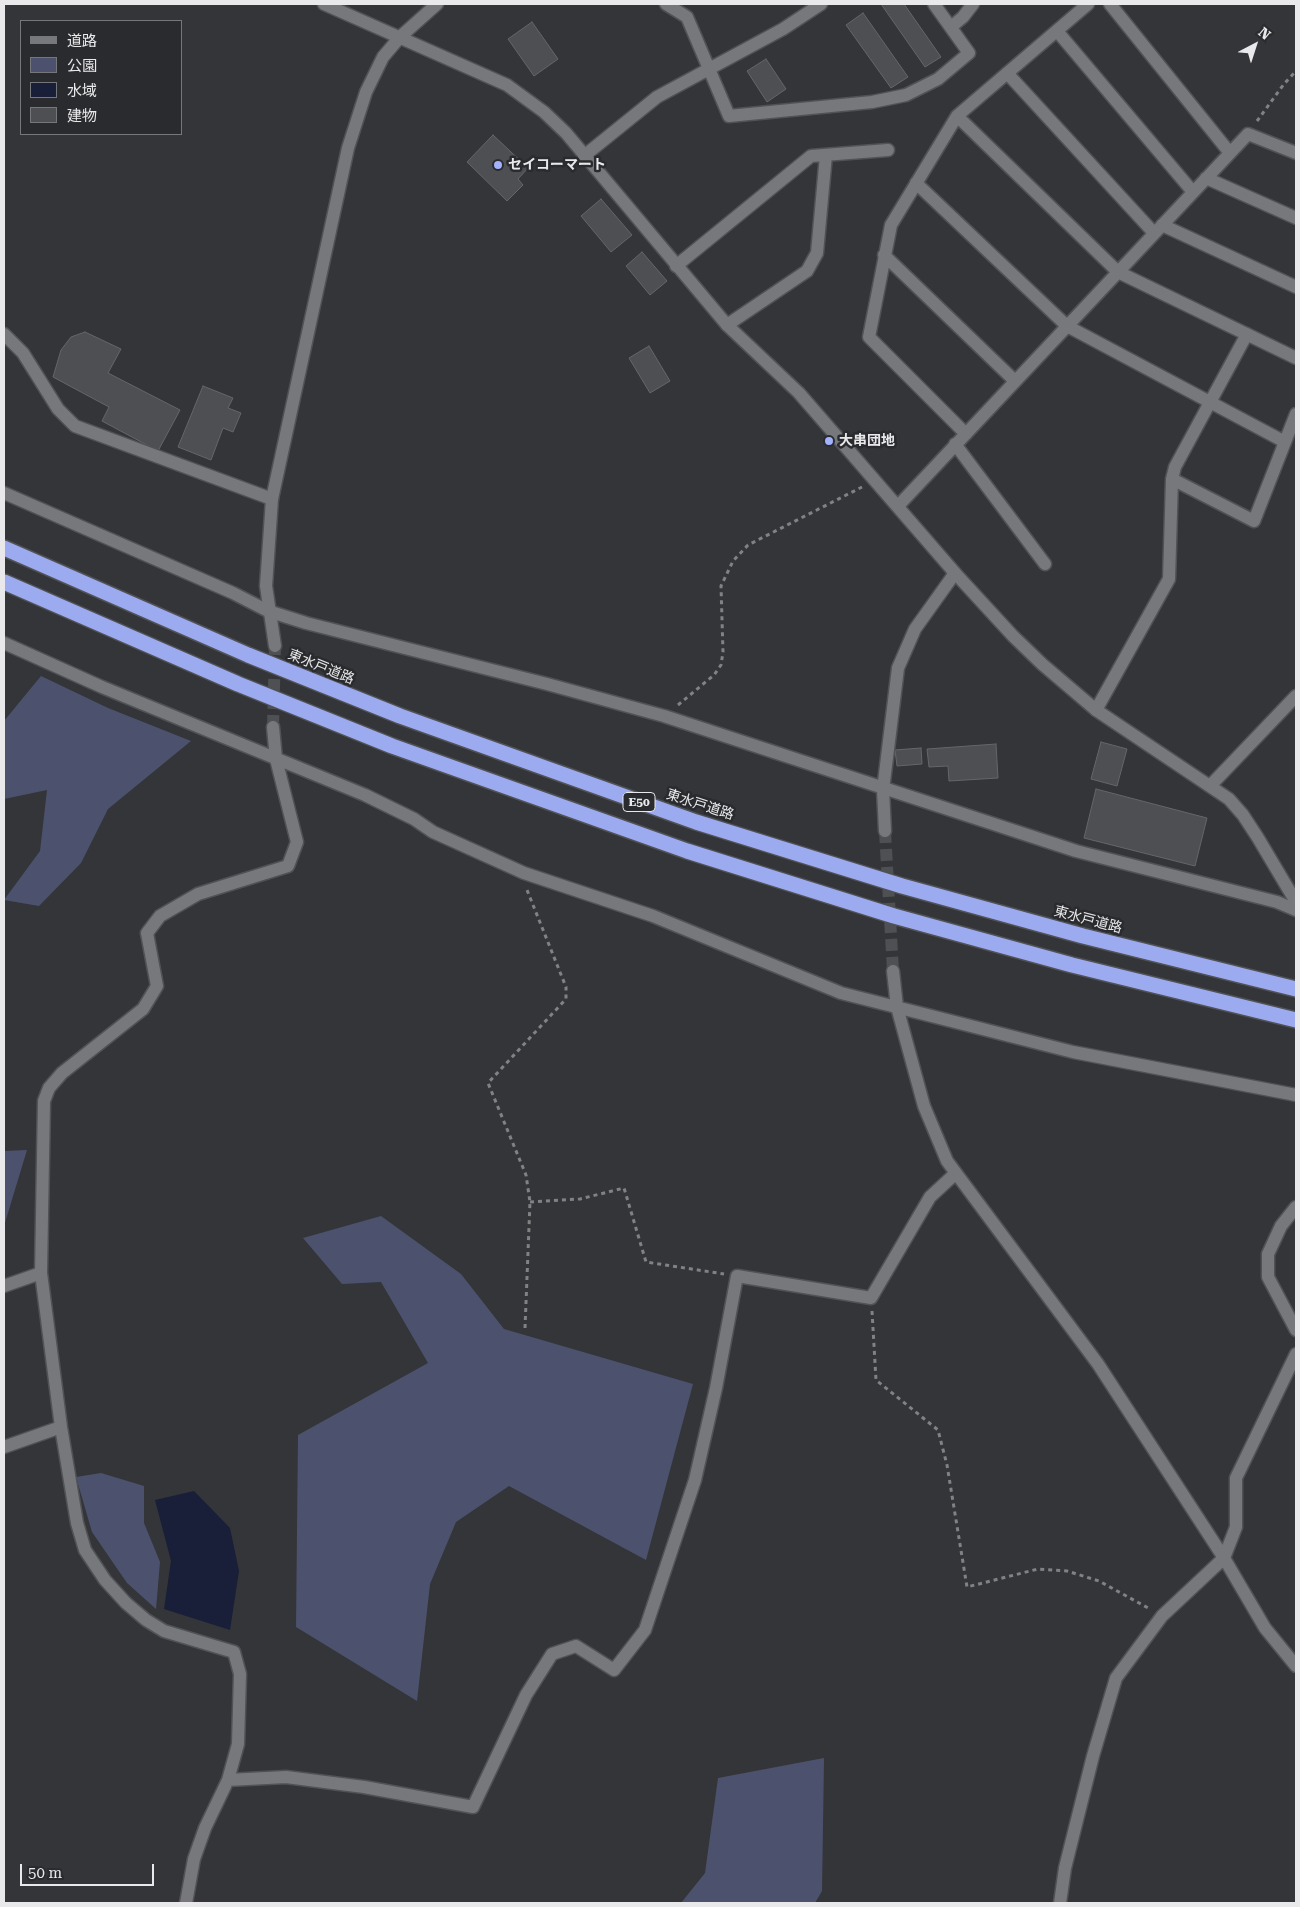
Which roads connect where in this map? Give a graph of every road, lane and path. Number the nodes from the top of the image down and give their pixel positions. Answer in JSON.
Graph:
{"nodes":[{"id":1,"x":324,"y":4,"type":"edge"},
{"id":2,"x":437,"y":4,"type":"edge"},
{"id":3,"x":666,"y":4,"type":"edge"},
{"id":4,"x":821,"y":4,"type":"edge"},
{"id":5,"x":934,"y":4,"type":"edge"},
{"id":6,"x":973,"y":4,"type":"edge"},
{"id":7,"x":1088,"y":4,"type":"edge"},
{"id":8,"x":1110,"y":4,"type":"edge"},
{"id":9,"x":951,"y":26,"type":"junction"},
{"id":10,"x":1057,"y":31,"type":"junction"},
{"id":11,"x":400,"y":37,"type":"junction"},
{"id":12,"x":709,"y":69,"type":"junction"},
{"id":13,"x":1296,"y":71,"type":"edge"},
{"id":14,"x":1007,"y":73,"type":"junction"},
{"id":15,"x":957,"y":116,"type":"junction"},
{"id":16,"x":1248,"y":134,"type":"junction"},
{"id":17,"x":888,"y":150,"type":"dead end"},
{"id":18,"x":1230,"y":153,"type":"junction"},
{"id":19,"x":1296,"y":153,"type":"edge"},
{"id":20,"x":826,"y":155,"type":"junction"},
{"id":21,"x":584,"y":156,"type":"junction"},
{"id":22,"x":1206,"y":178,"type":"junction"},
{"id":23,"x":916,"y":183,"type":"junction"},
{"id":24,"x":1193,"y":192,"type":"junction"},
{"id":25,"x":1296,"y":218,"type":"edge"},
{"id":26,"x":1158,"y":229,"type":"junction"},
{"id":27,"x":884,"y":255,"type":"junction"},
{"id":28,"x":676,"y":266,"type":"junction"},
{"id":29,"x":1118,"y":272,"type":"junction"},
{"id":30,"x":1296,"y":287,"type":"edge"},
{"id":31,"x":727,"y":325,"type":"junction"},
{"id":32,"x":1067,"y":326,"type":"junction"},
{"id":33,"x":4,"y":334,"type":"edge"},
{"id":34,"x":1247,"y":334,"type":"junction"},
{"id":35,"x":1296,"y":358,"type":"edge"},
{"id":36,"x":1015,"y":381,"type":"junction"},
{"id":37,"x":1210,"y":402,"type":"junction"},
{"id":38,"x":1296,"y":414,"type":"edge"},
{"id":39,"x":966,"y":434,"type":"junction"},
{"id":40,"x":1285,"y":442,"type":"junction"},
{"id":41,"x":955,"y":444,"type":"junction"},
{"id":42,"x":1172,"y":479,"type":"junction"},
{"id":43,"x":875,"y":480,"type":"junction"},
{"id":44,"x":4,"y":493,"type":"edge"},
{"id":45,"x":272,"y":499,"type":"junction"},
{"id":46,"x":898,"y":506,"type":"junction"},
{"id":47,"x":4,"y":548,"type":"edge"},
{"id":48,"x":1045,"y":564,"type":"dead end"},
{"id":49,"x":955,"y":573,"type":"junction"},
{"id":50,"x":4,"y":582,"type":"edge"},
{"id":51,"x":268,"y":611,"type":"junction"},
{"id":52,"x":4,"y":643,"type":"edge"},
{"id":53,"x":275,"y":646,"type":"tunnel mouth"},
{"id":54,"x":1296,"y":696,"type":"edge"},
{"id":55,"x":1096,"y":710,"type":"junction"},
{"id":56,"x":664,"y":716,"type":"junction"},
{"id":57,"x":273,"y":727,"type":"tunnel mouth"},
{"id":58,"x":276,"y":759,"type":"junction"},
{"id":59,"x":1210,"y":786,"type":"junction"},
{"id":60,"x":883,"y":790,"type":"junction"},
{"id":61,"x":885,"y":831,"type":"tunnel mouth"},
{"id":62,"x":524,"y":873,"type":"junction"},
{"id":63,"x":1296,"y":902,"type":"edge"},
{"id":64,"x":1296,"y":910,"type":"edge"},
{"id":65,"x":893,"y":971,"type":"tunnel mouth"},
{"id":66,"x":1296,"y":988,"type":"edge"},
{"id":67,"x":897,"y":1007,"type":"junction"},
{"id":68,"x":1296,"y":1020,"type":"edge"},
{"id":69,"x":1296,"y":1095,"type":"edge"},
{"id":70,"x":956,"y":1173,"type":"junction"},
{"id":71,"x":530,"y":1202,"type":"junction"},
{"id":72,"x":1296,"y":1208,"type":"edge"},
{"id":73,"x":41,"y":1273,"type":"junction"},
{"id":74,"x":737,"y":1276,"type":"junction"},
{"id":75,"x":4,"y":1286,"type":"edge"},
{"id":76,"x":871,"y":1298,"type":"junction"},
{"id":77,"x":525,"y":1328,"type":"dead end"},
{"id":78,"x":1296,"y":1330,"type":"edge"},
{"id":79,"x":1296,"y":1354,"type":"edge"},
{"id":80,"x":61,"y":1427,"type":"junction"},
{"id":81,"x":4,"y":1447,"type":"edge"},
{"id":82,"x":1224,"y":1558,"type":"junction"},
{"id":83,"x":1162,"y":1616,"type":"junction"},
{"id":84,"x":1296,"y":1666,"type":"edge"},
{"id":85,"x":228,"y":1780,"type":"junction"},
{"id":86,"x":186,"y":1903,"type":"edge"},
{"id":87,"x":1060,"y":1903,"type":"edge"}],
"edges":[{"from":1,"to":11,"type":"street"},
{"from":2,"to":11,"type":"street"},
{"from":3,"to":12,"type":"street"},
{"from":4,"to":12,"type":"street"},
{"from":5,"to":9,"type":"street"},
{"from":6,"to":9,"type":"street"},
{"from":7,"to":10,"type":"street"},
{"from":8,"to":18,"type":"street"},
{"from":9,"to":12,"type":"street"},
{"from":10,"to":14,"type":"street"},
{"from":10,"to":24,"type":"street"},
{"from":11,"to":21,"type":"street"},
{"from":11,"to":45,"type":"street"},
{"from":12,"to":21,"type":"street"},
{"from":13,"to":16,"type":"path"},
{"from":14,"to":15,"type":"street"},
{"from":14,"to":26,"type":"street"},
{"from":15,"to":23,"type":"street"},
{"from":15,"to":29,"type":"street"},
{"from":16,"to":18,"type":"street"},
{"from":16,"to":19,"type":"street"},
{"from":17,"to":20,"type":"street"},
{"from":18,"to":22,"type":"street"},
{"from":20,"to":28,"type":"street"},
{"from":20,"to":31,"type":"street"},
{"from":21,"to":28,"type":"street"},
{"from":22,"to":24,"type":"street"},
{"from":22,"to":25,"type":"street"},
{"from":23,"to":27,"type":"street"},
{"from":23,"to":32,"type":"street"},
{"from":24,"to":26,"type":"street"},
{"from":26,"to":29,"type":"street"},
{"from":26,"to":30,"type":"street"},
{"from":27,"to":36,"type":"street"},
{"from":27,"to":39,"type":"street"},
{"from":28,"to":31,"type":"street"},
{"from":29,"to":32,"type":"street"},
{"from":29,"to":34,"type":"street"},
{"from":31,"to":43,"type":"street"},
{"from":32,"to":36,"type":"street"},
{"from":32,"to":37,"type":"street"},
{"from":33,"to":45,"type":"street"},
{"from":34,"to":35,"type":"street"},
{"from":34,"to":37,"type":"street"},
{"from":36,"to":39,"type":"street"},
{"from":37,"to":40,"type":"street"},
{"from":37,"to":42,"type":"street"},
{"from":38,"to":40,"type":"street"},
{"from":39,"to":41,"type":"street"},
{"from":40,"to":42,"type":"street"},
{"from":41,"to":46,"type":"street"},
{"from":41,"to":48,"type":"street"},
{"from":42,"to":55,"type":"street"},
{"from":43,"to":46,"type":"street"},
{"from":43,"to":56,"type":"path"},
{"from":44,"to":51,"type":"street"},
{"from":45,"to":51,"type":"street"},
{"from":46,"to":49,"type":"street"},
{"from":47,"to":66,"type":"highway","name":"東水戸道路","number":"E50"},
{"from":49,"to":55,"type":"street"},
{"from":49,"to":60,"type":"street"},
{"from":50,"to":68,"type":"highway","number":"E50"},
{"from":51,"to":53,"type":"street"},
{"from":51,"to":56,"type":"street"},
{"from":52,"to":58,"type":"street"},
{"from":54,"to":59,"type":"street"},
{"from":55,"to":59,"type":"street"},
{"from":56,"to":60,"type":"street"},
{"from":57,"to":58,"type":"street"},
{"from":58,"to":62,"type":"street"},
{"from":58,"to":73,"type":"street"},
{"from":59,"to":63,"type":"street"},
{"from":60,"to":61,"type":"street"},
{"from":60,"to":64,"type":"street"},
{"from":62,"to":67,"type":"street"},
{"from":62,"to":71,"type":"path"},
{"from":65,"to":67,"type":"street"},
{"from":67,"to":69,"type":"street"},
{"from":67,"to":70,"type":"street"},
{"from":70,"to":76,"type":"street"},
{"from":70,"to":82,"type":"street"},
{"from":71,"to":74,"type":"path"},
{"from":71,"to":77,"type":"path"},
{"from":72,"to":78,"type":"street"},
{"from":73,"to":75,"type":"street"},
{"from":73,"to":80,"type":"street"},
{"from":74,"to":76,"type":"street"},
{"from":74,"to":85,"type":"street"},
{"from":76,"to":83,"type":"path"},
{"from":79,"to":82,"type":"street"},
{"from":80,"to":81,"type":"street"},
{"from":80,"to":85,"type":"street"},
{"from":82,"to":83,"type":"street"},
{"from":82,"to":84,"type":"street"},
{"from":83,"to":87,"type":"street"},
{"from":85,"to":86,"type":"street"}]}
